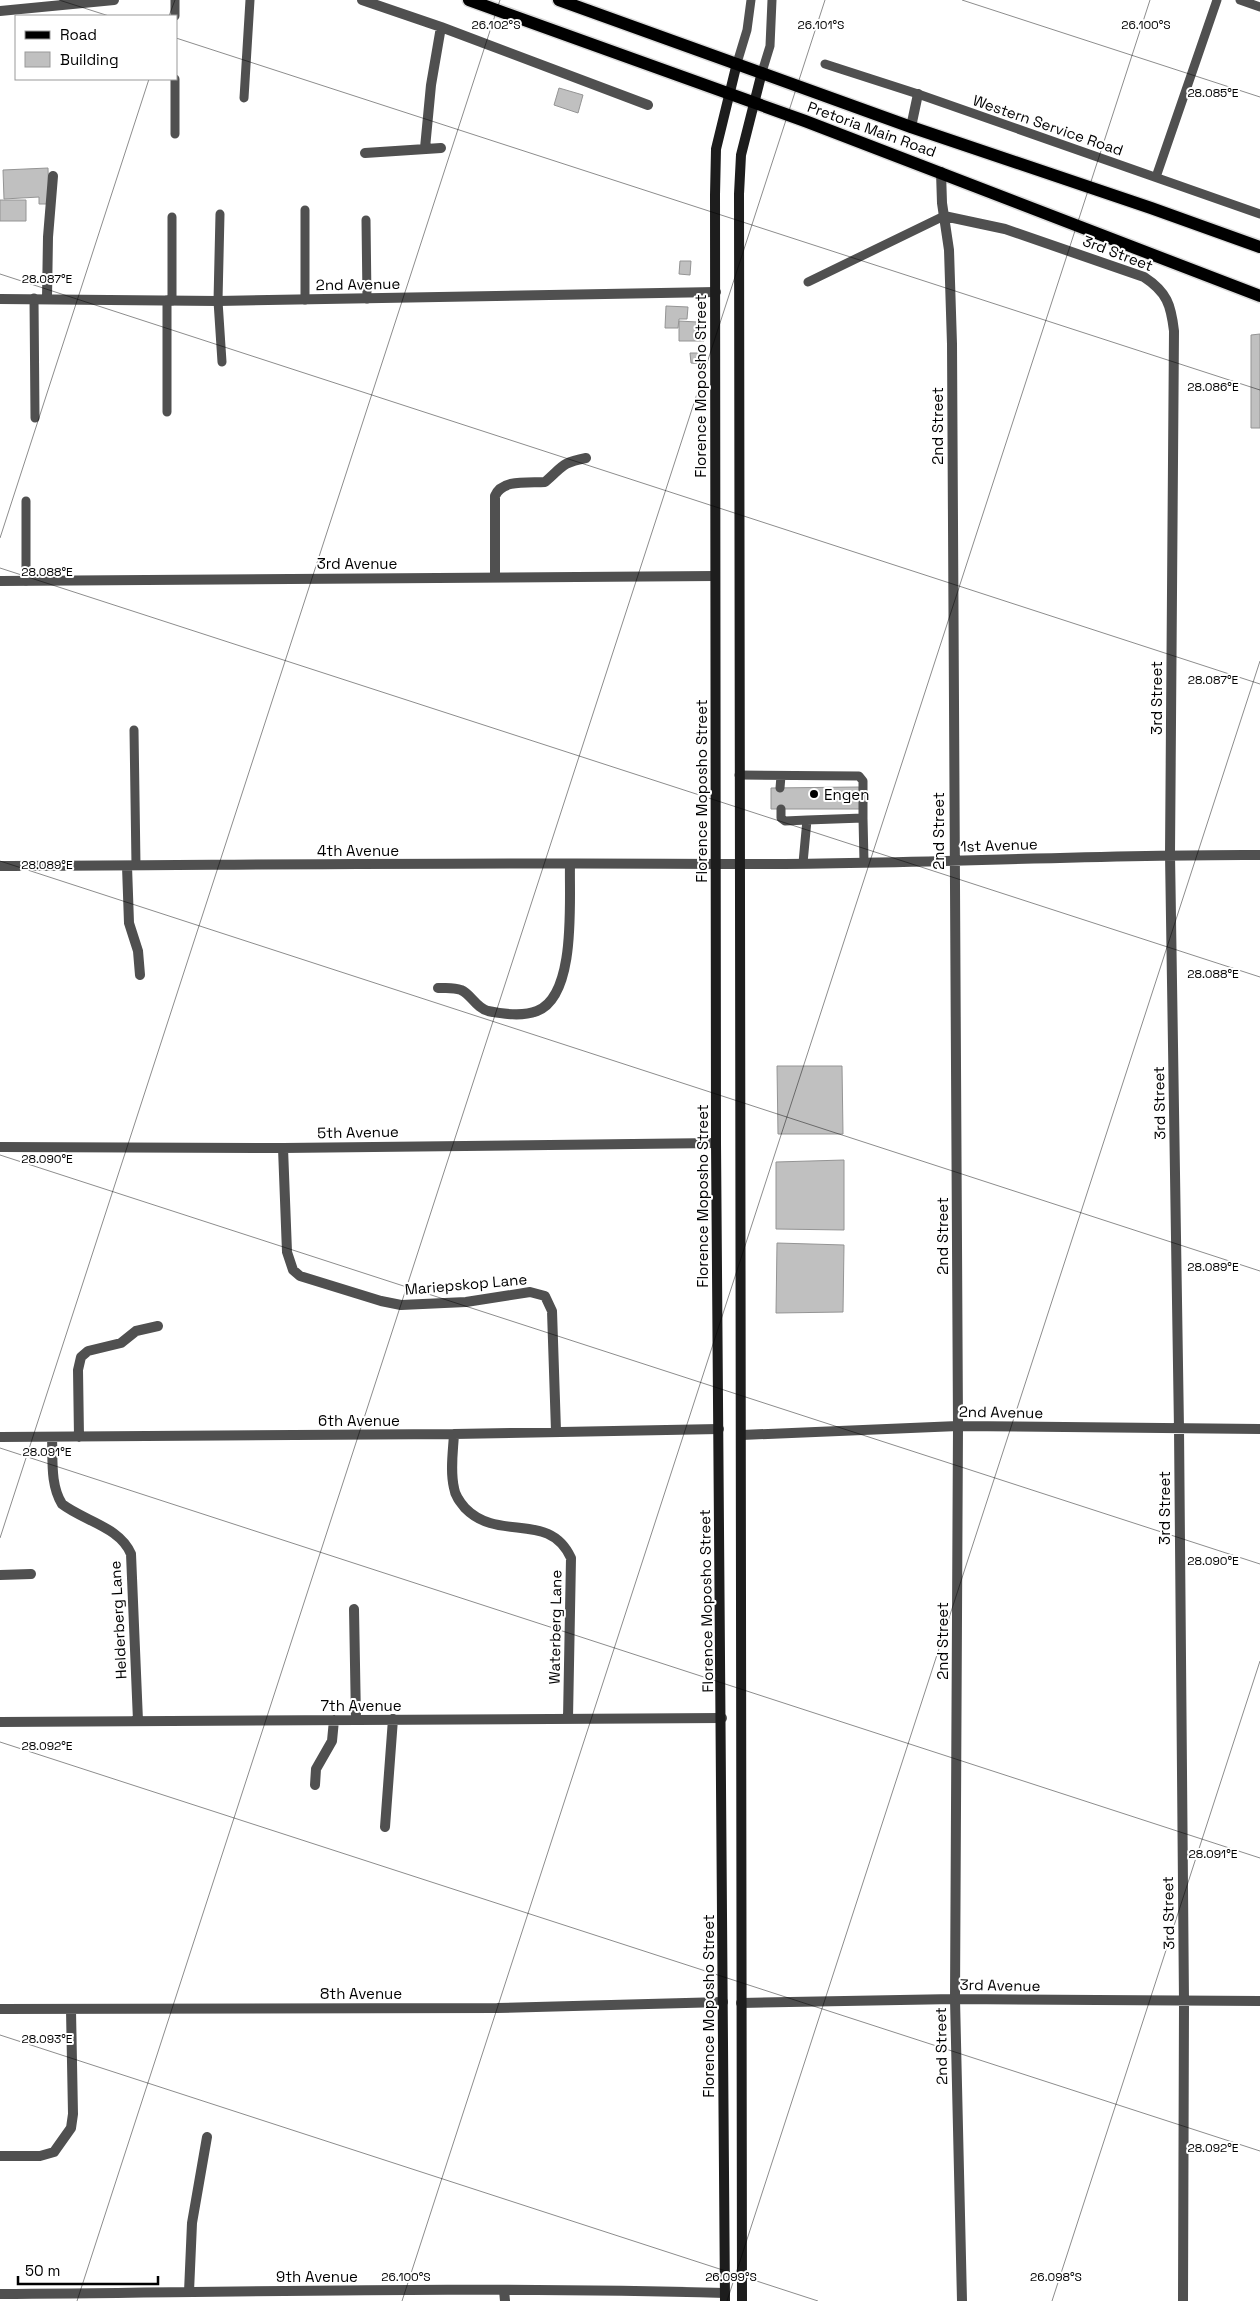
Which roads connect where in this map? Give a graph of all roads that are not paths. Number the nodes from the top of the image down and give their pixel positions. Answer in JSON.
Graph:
{"nodes":[{"id":1,"x":114,"y":0,"type":"edge"},
{"id":2,"x":176,"y":0,"type":"edge"},
{"id":3,"x":250,"y":0,"type":"edge"},
{"id":4,"x":362,"y":0,"type":"edge"},
{"id":5,"x":469,"y":0,"type":"edge"},
{"id":6,"x":559,"y":0,"type":"edge"},
{"id":7,"x":751,"y":0,"type":"edge"},
{"id":8,"x":772,"y":0,"type":"edge"},
{"id":9,"x":1217,"y":0,"type":"edge"},
{"id":10,"x":1240,"y":0,"type":"edge"},
{"id":11,"x":1260,"y":7,"type":"edge"},
{"id":12,"x":0,"y":11,"type":"edge"},
{"id":13,"x":176,"y":15,"type":"edge"},
{"id":14,"x":441,"y":27,"type":"junction"},
{"id":15,"x":736,"y":63,"type":"junction"},
{"id":16,"x":825,"y":64,"type":"dead end"},
{"id":17,"x":762,"y":72,"type":"junction"},
{"id":18,"x":175,"y":80,"type":"edge"},
{"id":19,"x":730,"y":93,"type":"junction"},
{"id":20,"x":918,"y":94,"type":"junction"},
{"id":21,"x":244,"y":98,"type":"dead end"},
{"id":22,"x":754,"y":103,"type":"junction"},
{"id":23,"x":648,"y":105,"type":"dead end"},
{"id":24,"x":911,"y":127,"type":"junction"},
{"id":25,"x":175,"y":134,"type":"dead end"},
{"id":26,"x":425,"y":148,"type":"junction"},
{"id":27,"x":442,"y":148,"type":"dead end"},
{"id":28,"x":365,"y":153,"type":"dead end"},
{"id":29,"x":941,"y":172,"type":"junction"},
{"id":30,"x":53,"y":176,"type":"dead end"},
{"id":31,"x":1156,"y":177,"type":"junction"},
{"id":32,"x":305,"y":210,"type":"dead end"},
{"id":33,"x":220,"y":214,"type":"dead end"},
{"id":34,"x":1260,"y":214,"type":"edge"},
{"id":35,"x":944,"y":216,"type":"junction"},
{"id":36,"x":172,"y":217,"type":"dead end"},
{"id":37,"x":366,"y":220,"type":"dead end"},
{"id":38,"x":1260,"y":247,"type":"edge"},
{"id":39,"x":808,"y":282,"type":"dead end"},
{"id":40,"x":716,"y":292,"type":"junction"},
{"id":41,"x":1260,"y":296,"type":"edge"},
{"id":42,"x":34,"y":298,"type":"junction"},
{"id":43,"x":47,"y":298,"type":"junction"},
{"id":44,"x":367,"y":298,"type":"junction"},
{"id":45,"x":0,"y":299,"type":"edge"},
{"id":46,"x":169,"y":300,"type":"junction"},
{"id":47,"x":305,"y":300,"type":"junction"},
{"id":48,"x":218,"y":301,"type":"junction"},
{"id":49,"x":222,"y":362,"type":"dead end"},
{"id":50,"x":167,"y":412,"type":"dead end"},
{"id":51,"x":34,"y":418,"type":"dead end"},
{"id":52,"x":586,"y":458,"type":"dead end"},
{"id":53,"x":26,"y":501,"type":"dead end"},
{"id":54,"x":715,"y":576,"type":"junction"},
{"id":55,"x":495,"y":578,"type":"junction"},
{"id":56,"x":0,"y":581,"type":"edge"},
{"id":57,"x":26,"y":581,"type":"junction"},
{"id":58,"x":134,"y":730,"type":"dead end"},
{"id":59,"x":739,"y":775,"type":"junction"},
{"id":60,"x":781,"y":776,"type":"junction"},
{"id":61,"x":780,"y":788,"type":"dead end"},
{"id":62,"x":781,"y":809,"type":"dead end"},
{"id":63,"x":863,"y":818,"type":"junction"},
{"id":64,"x":807,"y":820,"type":"junction"},
{"id":65,"x":1170,"y":854,"type":"junction"},
{"id":66,"x":1260,"y":855,"type":"edge"},
{"id":67,"x":954,"y":861,"type":"junction"},
{"id":68,"x":864,"y":862,"type":"junction"},
{"id":69,"x":716,"y":863,"type":"junction"},
{"id":70,"x":804,"y":863,"type":"junction"},
{"id":71,"x":570,"y":864,"type":"junction"},
{"id":72,"x":740,"y":864,"type":"junction"},
{"id":73,"x":0,"y":866,"type":"edge"},
{"id":74,"x":132,"y":866,"type":"junction"},
{"id":75,"x":140,"y":975,"type":"dead end"},
{"id":76,"x":438,"y":988,"type":"dead end"},
{"id":77,"x":716,"y":1143,"type":"junction"},
{"id":78,"x":0,"y":1147,"type":"edge"},
{"id":79,"x":283,"y":1148,"type":"junction"},
{"id":80,"x":158,"y":1326,"type":"dead end"},
{"id":81,"x":958,"y":1426,"type":"junction"},
{"id":82,"x":719,"y":1429,"type":"junction"},
{"id":83,"x":1178,"y":1429,"type":"junction"},
{"id":84,"x":1260,"y":1429,"type":"edge"},
{"id":85,"x":556,"y":1431,"type":"junction"},
{"id":86,"x":454,"y":1434,"type":"junction"},
{"id":87,"x":742,"y":1435,"type":"junction"},
{"id":88,"x":0,"y":1437,"type":"edge"},
{"id":89,"x":52,"y":1437,"type":"junction"},
{"id":90,"x":80,"y":1437,"type":"junction"},
{"id":91,"x":31,"y":1574,"type":"dead end"},
{"id":92,"x":0,"y":1575,"type":"edge"},
{"id":93,"x":354,"y":1609,"type":"dead end"},
{"id":94,"x":568,"y":1718,"type":"junction"},
{"id":95,"x":722,"y":1718,"type":"junction"},
{"id":96,"x":393,"y":1719,"type":"junction"},
{"id":97,"x":334,"y":1720,"type":"junction"},
{"id":98,"x":356,"y":1720,"type":"junction"},
{"id":99,"x":138,"y":1721,"type":"junction"},
{"id":100,"x":0,"y":1722,"type":"edge"},
{"id":101,"x":314,"y":1784,"type":"dead end"},
{"id":102,"x":385,"y":1827,"type":"dead end"},
{"id":103,"x":955,"y":1999,"type":"junction"},
{"id":104,"x":1260,"y":2001,"type":"edge"},
{"id":105,"x":723,"y":2002,"type":"junction"},
{"id":106,"x":1184,"y":2002,"type":"junction"},
{"id":107,"x":741,"y":2003,"type":"junction"},
{"id":108,"x":0,"y":2009,"type":"edge"},
{"id":109,"x":71,"y":2010,"type":"junction"},
{"id":110,"x":207,"y":2137,"type":"dead end"},
{"id":111,"x":0,"y":2156,"type":"edge"},
{"id":112,"x":504,"y":2290,"type":"junction"},
{"id":113,"x":189,"y":2292,"type":"junction"},
{"id":114,"x":0,"y":2294,"type":"edge"},
{"id":115,"x":725,"y":2297,"type":"edge"},
{"id":116,"x":505,"y":2301,"type":"edge"},
{"id":117,"x":742,"y":2301,"type":"edge"},
{"id":118,"x":962,"y":2301,"type":"edge"},
{"id":119,"x":1183,"y":2301,"type":"edge"}],
"edges":[{"from":1,"to":12,"type":"street"},
{"from":2,"to":13,"type":"lane"},
{"from":3,"to":21,"type":"lane"},
{"from":4,"to":14,"type":"street"},
{"from":5,"to":19,"type":"main road","name":"Pretoria Main Road"},
{"from":6,"to":15,"type":"main road","name":"Pretoria Main Road"},
{"from":7,"to":15,"type":"lane"},
{"from":8,"to":17,"type":"lane"},
{"from":9,"to":31,"type":"lane"},
{"from":10,"to":11,"type":"lane"},
{"from":14,"to":23,"type":"street"},
{"from":14,"to":26,"type":"street"},
{"from":15,"to":17,"type":"main road","name":"Pretoria Main Road"},
{"from":15,"to":19,"type":"street","name":"Florence Moposho Street"},
{"from":16,"to":20,"type":"lane","name":"Western Service Road"},
{"from":17,"to":22,"type":"street"},
{"from":17,"to":24,"type":"main road","name":"Pretoria Main Road"},
{"from":18,"to":25,"type":"lane"},
{"from":19,"to":22,"type":"main road","name":"Pretoria Main Road"},
{"from":19,"to":40,"type":"street","name":"Florence Moposho Street"},
{"from":20,"to":24,"type":"street"},
{"from":20,"to":31,"type":"lane","name":"Western Service Road"},
{"from":22,"to":29,"type":"main road","name":"Pretoria Main Road"},
{"from":22,"to":59,"type":"street"},
{"from":24,"to":38,"type":"main road","name":"Pretoria Main Road"},
{"from":26,"to":27,"type":"street"},
{"from":26,"to":28,"type":"street"},
{"from":29,"to":35,"type":"street","name":"2nd Street"},
{"from":29,"to":41,"type":"main road","name":"Pretoria Main Road"},
{"from":30,"to":43,"type":"street"},
{"from":31,"to":34,"type":"lane","name":"Western Service Road"},
{"from":32,"to":47,"type":"lane"},
{"from":33,"to":48,"type":"lane"},
{"from":35,"to":39,"type":"lane"},
{"from":35,"to":65,"type":"street","name":"3rd Street"},
{"from":35,"to":67,"type":"street","name":"2nd Street"},
{"from":36,"to":46,"type":"lane"},
{"from":37,"to":44,"type":"lane"},
{"from":40,"to":44,"type":"street","name":"2nd Avenue"},
{"from":40,"to":54,"type":"street","name":"Florence Moposho Street"},
{"from":42,"to":43,"type":"street","name":"2nd Avenue"},
{"from":42,"to":45,"type":"street","name":"2nd Avenue"},
{"from":42,"to":51,"type":"lane"},
{"from":43,"to":46,"type":"street","name":"2nd Avenue"},
{"from":44,"to":47,"type":"street","name":"2nd Avenue"},
{"from":46,"to":48,"type":"street","name":"2nd Avenue"},
{"from":46,"to":50,"type":"lane"},
{"from":47,"to":48,"type":"street","name":"2nd Avenue"},
{"from":48,"to":49,"type":"lane"},
{"from":52,"to":55,"type":"street"},
{"from":53,"to":57,"type":"lane"},
{"from":54,"to":55,"type":"street","name":"3rd Avenue"},
{"from":54,"to":69,"type":"street","name":"Florence Moposho Street"},
{"from":55,"to":57,"type":"street","name":"3rd Avenue"},
{"from":56,"to":57,"type":"street","name":"3rd Avenue"},
{"from":58,"to":74,"type":"lane"},
{"from":59,"to":60,"type":"lane"},
{"from":59,"to":72,"type":"street"},
{"from":60,"to":61,"type":"lane"},
{"from":60,"to":63,"type":"lane"},
{"from":62,"to":64,"type":"lane"},
{"from":63,"to":64,"type":"lane"},
{"from":63,"to":68,"type":"lane"},
{"from":64,"to":70,"type":"lane"},
{"from":65,"to":66,"type":"street","name":"1st Avenue"},
{"from":65,"to":67,"type":"street","name":"1st Avenue"},
{"from":65,"to":83,"type":"street","name":"3rd Street"},
{"from":67,"to":68,"type":"street","name":"1st Avenue"},
{"from":67,"to":81,"type":"street","name":"2nd Street"},
{"from":68,"to":70,"type":"street","name":"1st Avenue"},
{"from":69,"to":71,"type":"street","name":"4th Avenue"},
{"from":69,"to":72,"type":"street","name":"1st Avenue"},
{"from":69,"to":77,"type":"street","name":"Florence Moposho Street"},
{"from":70,"to":72,"type":"street","name":"1st Avenue"},
{"from":71,"to":74,"type":"street","name":"4th Avenue"},
{"from":71,"to":76,"type":"street"},
{"from":72,"to":87,"type":"street"},
{"from":73,"to":74,"type":"street","name":"4th Avenue"},
{"from":74,"to":75,"type":"street"},
{"from":77,"to":79,"type":"street","name":"5th Avenue"},
{"from":77,"to":82,"type":"street","name":"Florence Moposho Street"},
{"from":78,"to":79,"type":"street","name":"5th Avenue"},
{"from":79,"to":85,"type":"street","name":"Mariepskop Lane"},
{"from":80,"to":90,"type":"street"},
{"from":81,"to":83,"type":"street","name":"2nd Avenue"},
{"from":81,"to":87,"type":"street","name":"2nd Avenue"},
{"from":81,"to":103,"type":"street","name":"2nd Street"},
{"from":82,"to":85,"type":"street","name":"6th Avenue"},
{"from":82,"to":95,"type":"street","name":"Florence Moposho Street"},
{"from":83,"to":84,"type":"street","name":"2nd Avenue"},
{"from":83,"to":106,"type":"street","name":"3rd Street"},
{"from":85,"to":86,"type":"street","name":"6th Avenue"},
{"from":86,"to":90,"type":"street","name":"6th Avenue"},
{"from":86,"to":94,"type":"street","name":"Waterberg Lane"},
{"from":87,"to":107,"type":"street"},
{"from":88,"to":89,"type":"street","name":"6th Avenue"},
{"from":89,"to":90,"type":"street","name":"6th Avenue"},
{"from":89,"to":99,"type":"street","name":"Helderberg Lane"},
{"from":91,"to":92,"type":"street"},
{"from":93,"to":98,"type":"street"},
{"from":94,"to":95,"type":"street","name":"7th Avenue"},
{"from":94,"to":96,"type":"street","name":"7th Avenue"},
{"from":95,"to":105,"type":"street","name":"Florence Moposho Street"},
{"from":96,"to":98,"type":"street","name":"7th Avenue"},
{"from":96,"to":102,"type":"street"},
{"from":97,"to":98,"type":"street","name":"7th Avenue"},
{"from":97,"to":99,"type":"street","name":"7th Avenue"},
{"from":97,"to":101,"type":"street"},
{"from":99,"to":100,"type":"street","name":"7th Avenue"},
{"from":103,"to":106,"type":"street","name":"3rd Avenue"},
{"from":103,"to":107,"type":"street","name":"3rd Avenue"},
{"from":103,"to":118,"type":"street","name":"2nd Street"},
{"from":104,"to":106,"type":"street","name":"3rd Avenue"},
{"from":105,"to":109,"type":"street","name":"8th Avenue"},
{"from":105,"to":115,"type":"street","name":"Florence Moposho Street"},
{"from":106,"to":119,"type":"street","name":"3rd Street"},
{"from":107,"to":117,"type":"street"},
{"from":108,"to":109,"type":"street","name":"8th Avenue"},
{"from":109,"to":111,"type":"street"},
{"from":110,"to":113,"type":"street"},
{"from":112,"to":113,"type":"street","name":"9th Avenue"},
{"from":112,"to":115,"type":"street","name":"9th Avenue"},
{"from":112,"to":116,"type":"street"},
{"from":113,"to":114,"type":"street","name":"9th Avenue"}]}
